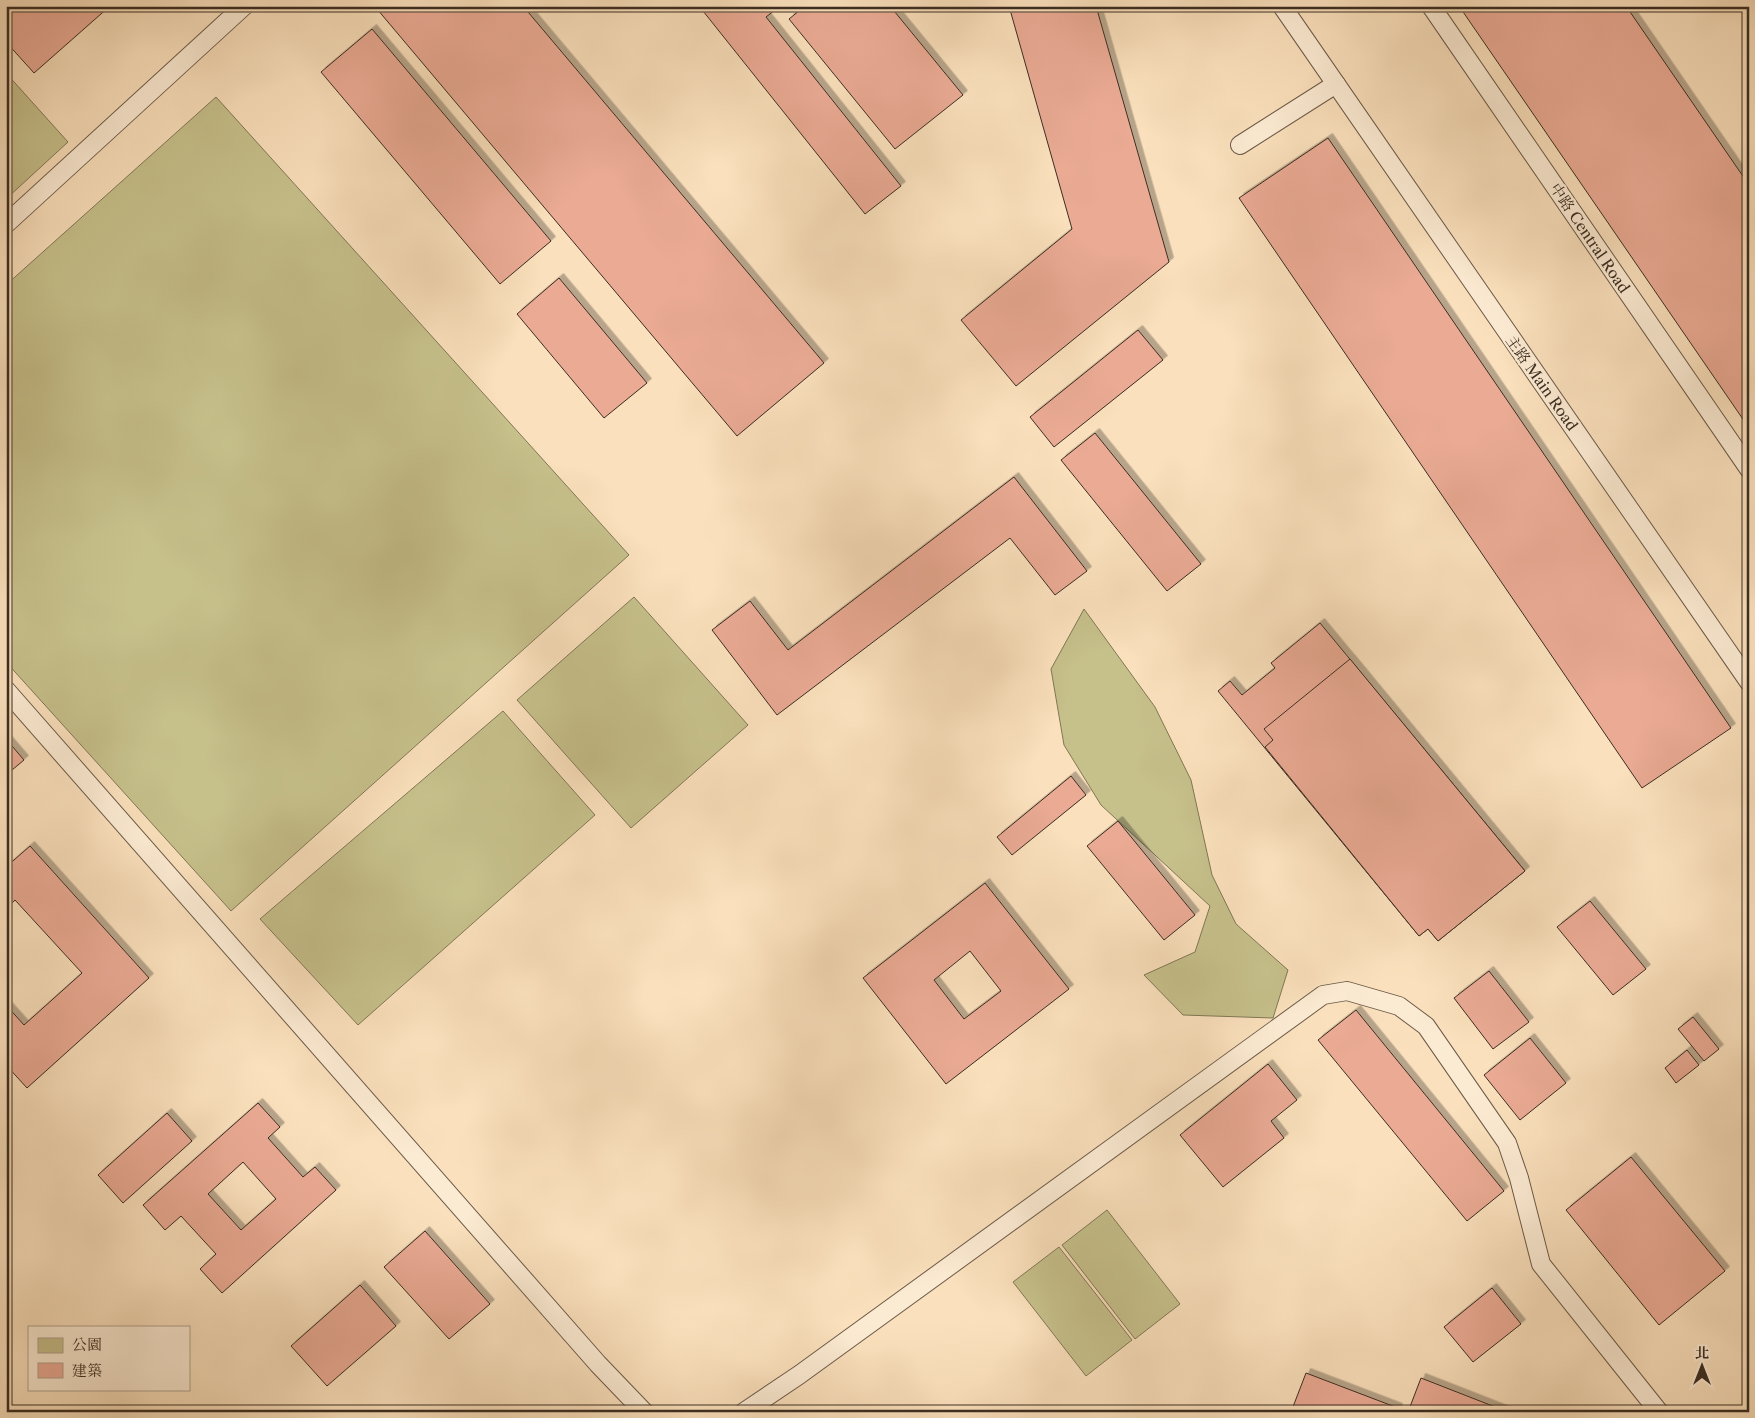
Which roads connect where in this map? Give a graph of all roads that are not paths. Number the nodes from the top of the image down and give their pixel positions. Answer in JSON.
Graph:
{"nodes":[{"id":1,"x":244,"y":6,"type":"edge"},
{"id":2,"x":1282,"y":6,"type":"edge"},
{"id":3,"x":1431,"y":6,"type":"edge"},
{"id":4,"x":1336,"y":84,"type":"junction"},
{"id":5,"x":1240,"y":145,"type":"dead end"},
{"id":6,"x":6,"y":224,"type":"edge"},
{"id":7,"x":1749,"y":469,"type":"edge"},
{"id":8,"x":1749,"y":682,"type":"edge"},
{"id":9,"x":6,"y":690,"type":"edge"},
{"id":10,"x":644,"y":1412,"type":"edge"},
{"id":11,"x":744,"y":1412,"type":"edge"},
{"id":12,"x":1659,"y":1412,"type":"edge"}],
"edges":[{"from":1,"to":6,"type":"lane"},
{"from":2,"to":4,"type":"lane","name":"主路 Main Road"},
{"from":3,"to":7,"type":"lane","name":"中路 Central Road"},
{"from":4,"to":5,"type":"lane"},
{"from":4,"to":8,"type":"lane","name":"主路 Main Road"},
{"from":9,"to":10,"type":"lane"},
{"from":11,"to":12,"type":"lane"}]}
